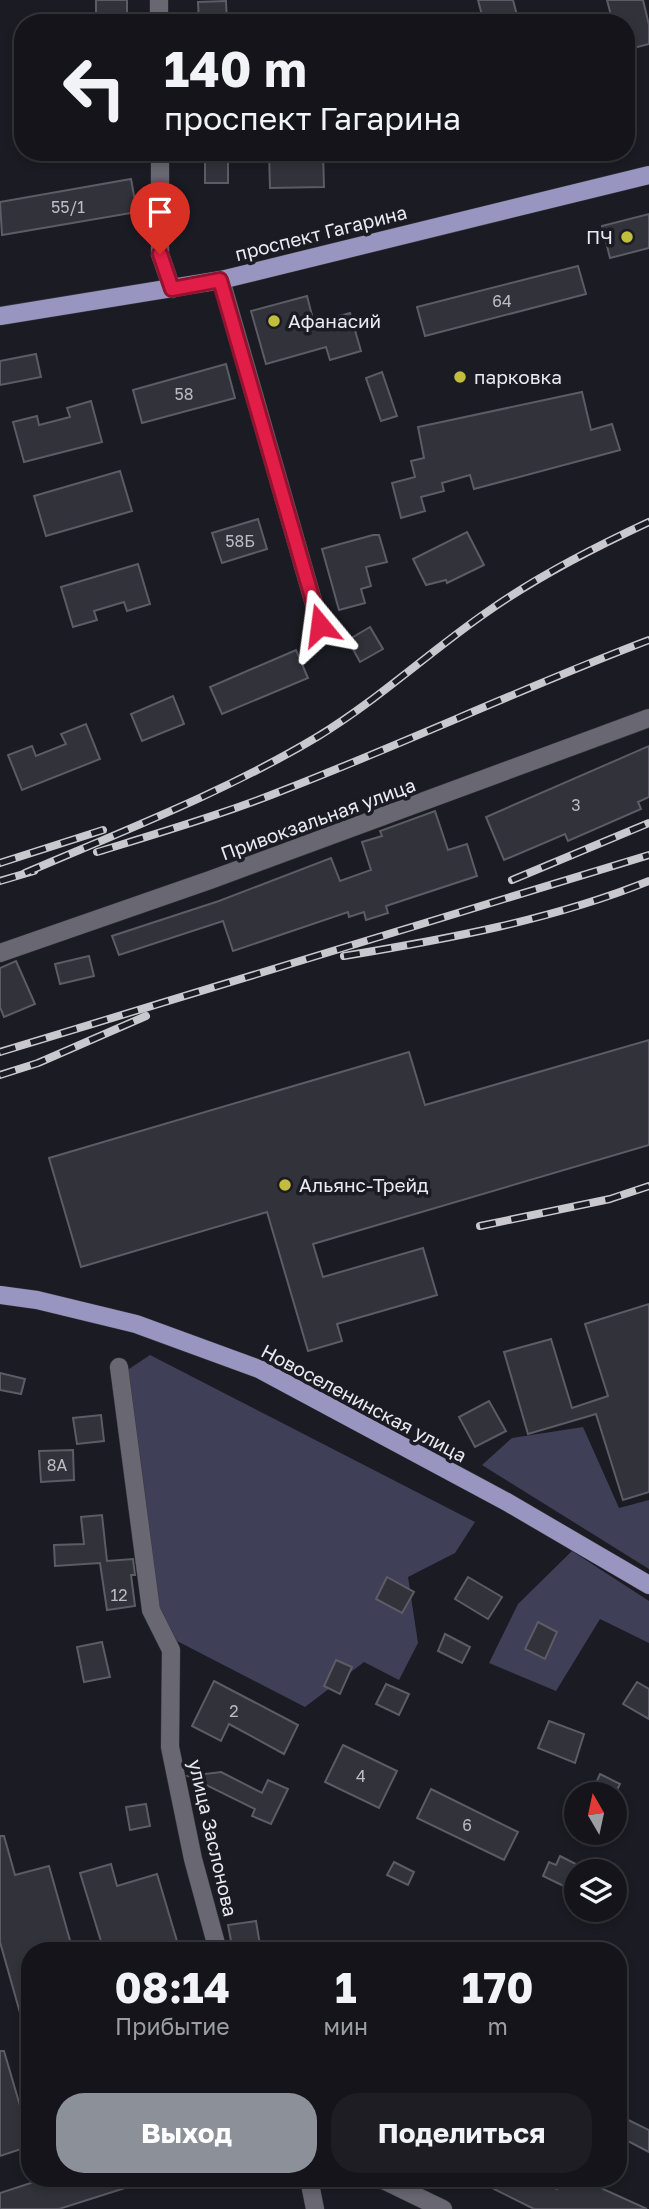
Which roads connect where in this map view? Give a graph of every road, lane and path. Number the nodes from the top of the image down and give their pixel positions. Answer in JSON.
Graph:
{"nodes":[{"id":1,"x":160,"y":161,"type":"edge"},
{"id":2,"x":649,"y":175,"type":"edge"},
{"id":3,"x":220,"y":280,"type":"junction"},
{"id":4,"x":172,"y":289,"type":"junction"},
{"id":5,"x":0,"y":316,"type":"edge"},
{"id":6,"x":320,"y":625,"type":"dead end"},
{"id":7,"x":649,"y":718,"type":"edge"},
{"id":8,"x":0,"y":953,"type":"edge"},
{"id":9,"x":0,"y":1295,"type":"edge"},
{"id":10,"x":119,"y":1367,"type":"dead end"},
{"id":11,"x":649,"y":1585,"type":"edge"},
{"id":12,"x":215,"y":1942,"type":"edge"},
{"id":13,"x":310,"y":2187,"type":"edge"},
{"id":14,"x":398,"y":2187,"type":"edge"},
{"id":15,"x":314,"y":2209,"type":"edge"},
{"id":16,"x":443,"y":2209,"type":"edge"}],
"edges":[{"from":1,"to":4,"type":"street"},
{"from":2,"to":3,"type":"main road","name":"проспект Гагарина"},
{"from":3,"to":4,"type":"main road","name":"проспект Гагарина"},
{"from":3,"to":6,"type":"street"},
{"from":4,"to":5,"type":"main road","name":"проспект Гагарина"},
{"from":7,"to":8,"type":"street","name":"Привокзальная улица"},
{"from":9,"to":11,"type":"main road","name":"Новоселенинская улица"},
{"from":10,"to":12,"type":"street","name":"улица Заслонова"},
{"from":13,"to":15,"type":"street"},
{"from":14,"to":16,"type":"street"}]}
